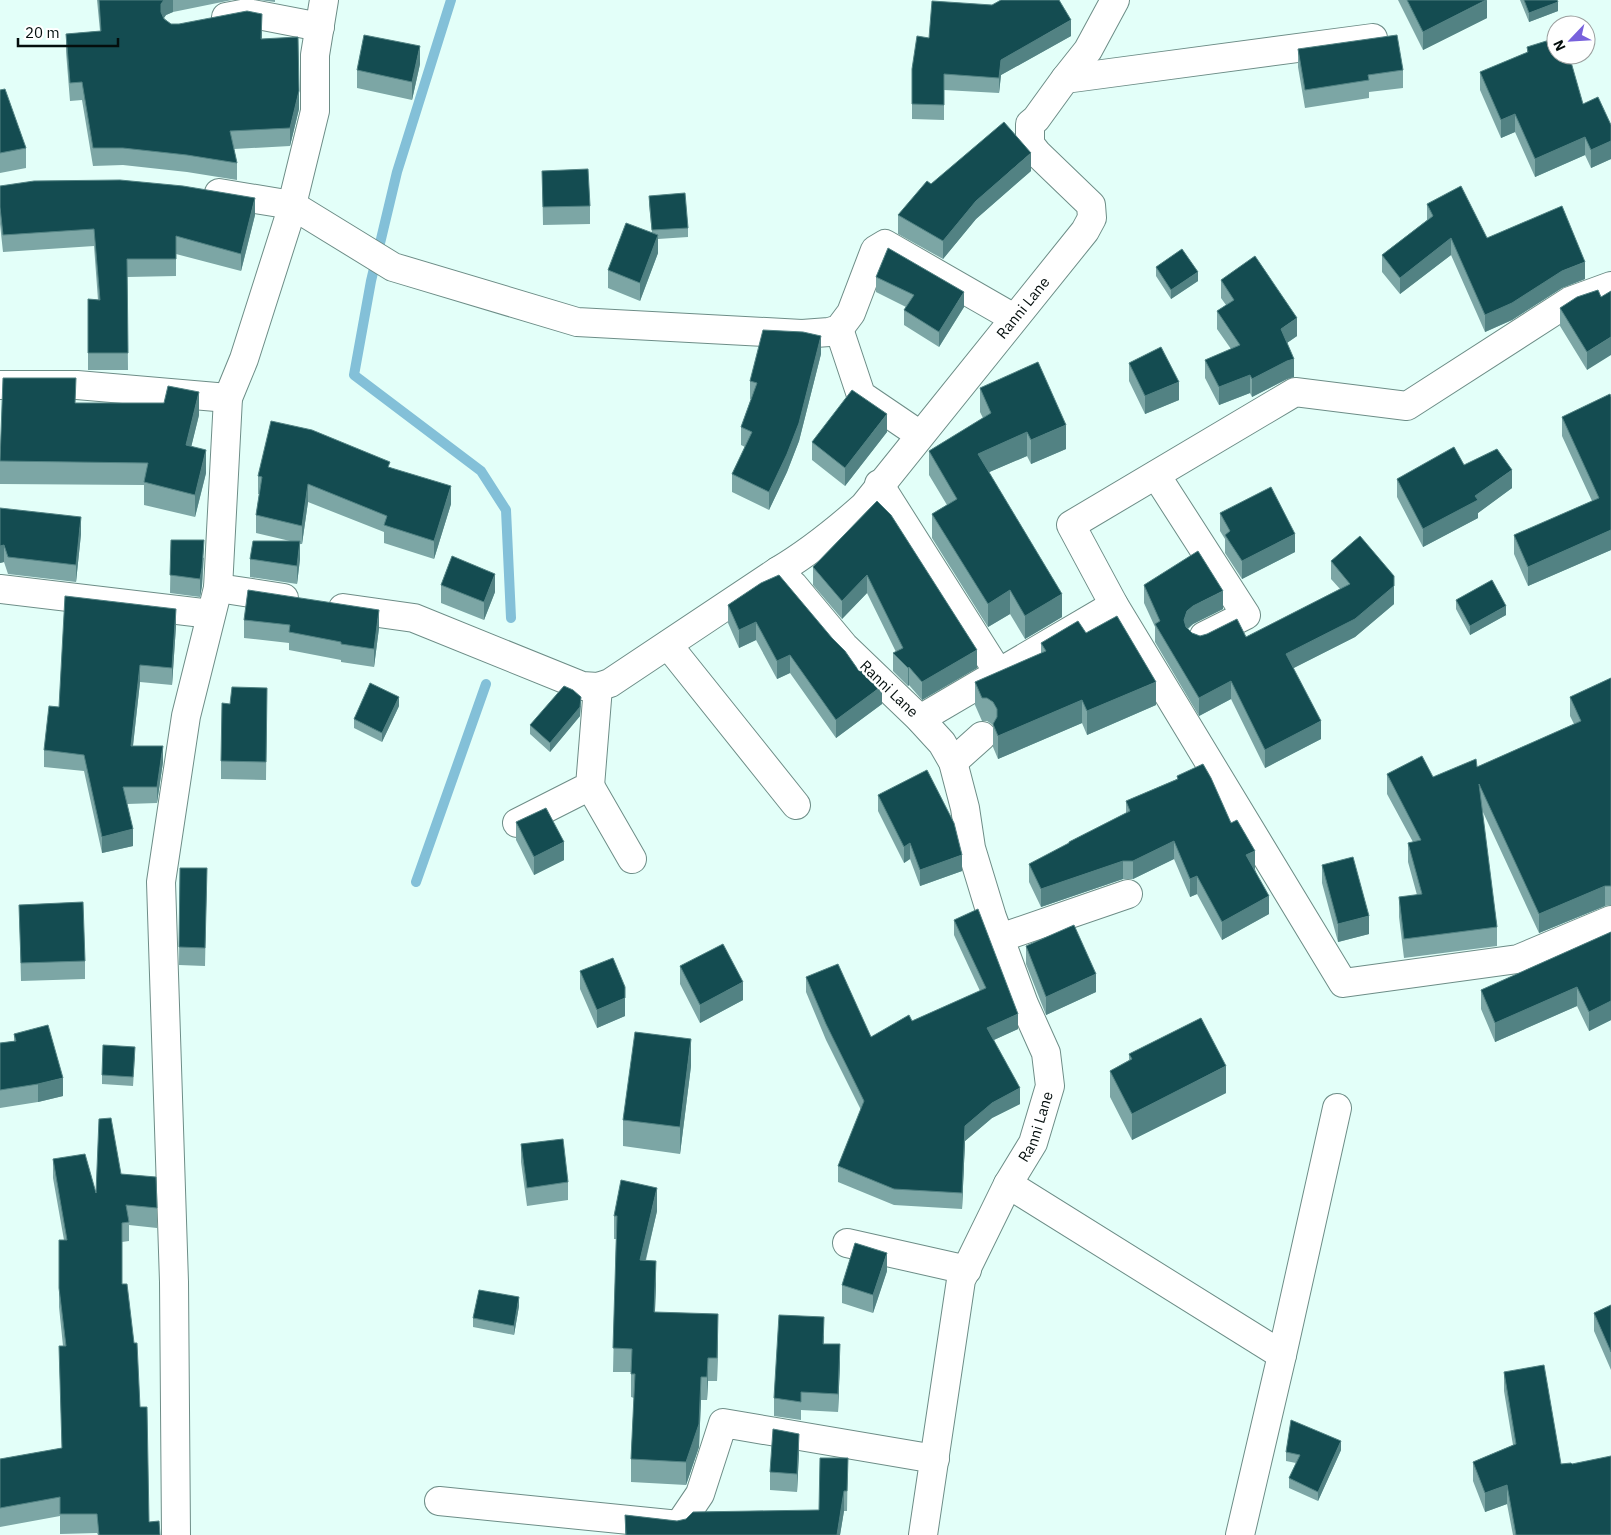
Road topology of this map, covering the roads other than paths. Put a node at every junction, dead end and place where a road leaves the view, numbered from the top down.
1 (324, 0) edge
2 (1115, 0) edge
3 (202, 22) edge
4 (320, 27) junction
5 (1373, 38) edge
6 (1065, 79) junction
7 (194, 190) edge
8 (292, 205) junction
9 (1611, 286) edge
10 (1014, 318) junction
11 (839, 329) junction
12 (0, 385) edge
13 (228, 398) junction
14 (920, 435) junction
15 (1156, 474) junction
16 (880, 484) junction
17 (778, 571) junction
18 (218, 588) junction
19 (0, 589) edge
20 (1114, 605) junction
21 (211, 614) junction
22 (1200, 638) edge
23 (668, 645) junction
24 (998, 672) junction
25 (598, 687) junction
26 (920, 718) junction
27 (982, 736) dead end
28 (953, 762) junction
29 (590, 786) junction
30 (796, 804) dead end
31 (517, 823) edge
32 (632, 859) dead end
33 (1128, 894) dead end
34 (1611, 920) edge
35 (1000, 938) junction
36 (1337, 1108) dead end
37 (1008, 1184) junction
38 (847, 1243) dead end
39 (966, 1270) junction
40 (1282, 1355) junction
41 (935, 1459) junction
42 (439, 1501) dead end
43 (176, 1535) edge
44 (923, 1535) edge
45 (1240, 1535) edge

1 - 4 street
2 - 6 street, Ranni Lane
3 - 4 street
4 - 8 street
5 - 6 street
6 - 10 street, Ranni Lane
7 - 8 street
8 - 11 street
8 - 13 street
9 - 15 street
10 - 11 street
10 - 14 street, Ranni Lane
11 - 14 street
12 - 13 street
13 - 18 street
14 - 16 street, Ranni Lane
15 - 20 street
15 - 22 street
16 - 17 street, Ranni Lane
16 - 24 street
17 - 23 street
17 - 26 street, Ranni Lane
18 - 21 street
18 - 25 street
19 - 21 street
20 - 24 street
20 - 34 street
21 - 43 street
23 - 25 street
23 - 30 street
24 - 26 street
25 - 29 street
26 - 28 street, Ranni Lane
27 - 28 street
28 - 35 street, Ranni Lane
29 - 31 street
29 - 32 street
33 - 35 street
35 - 37 street, Ranni Lane
36 - 40 street
37 - 39 street, Ranni Lane
37 - 40 street
38 - 39 street
39 - 41 street, Ranni Lane
40 - 45 street
41 - 42 street
41 - 44 street, Ranni Lane

